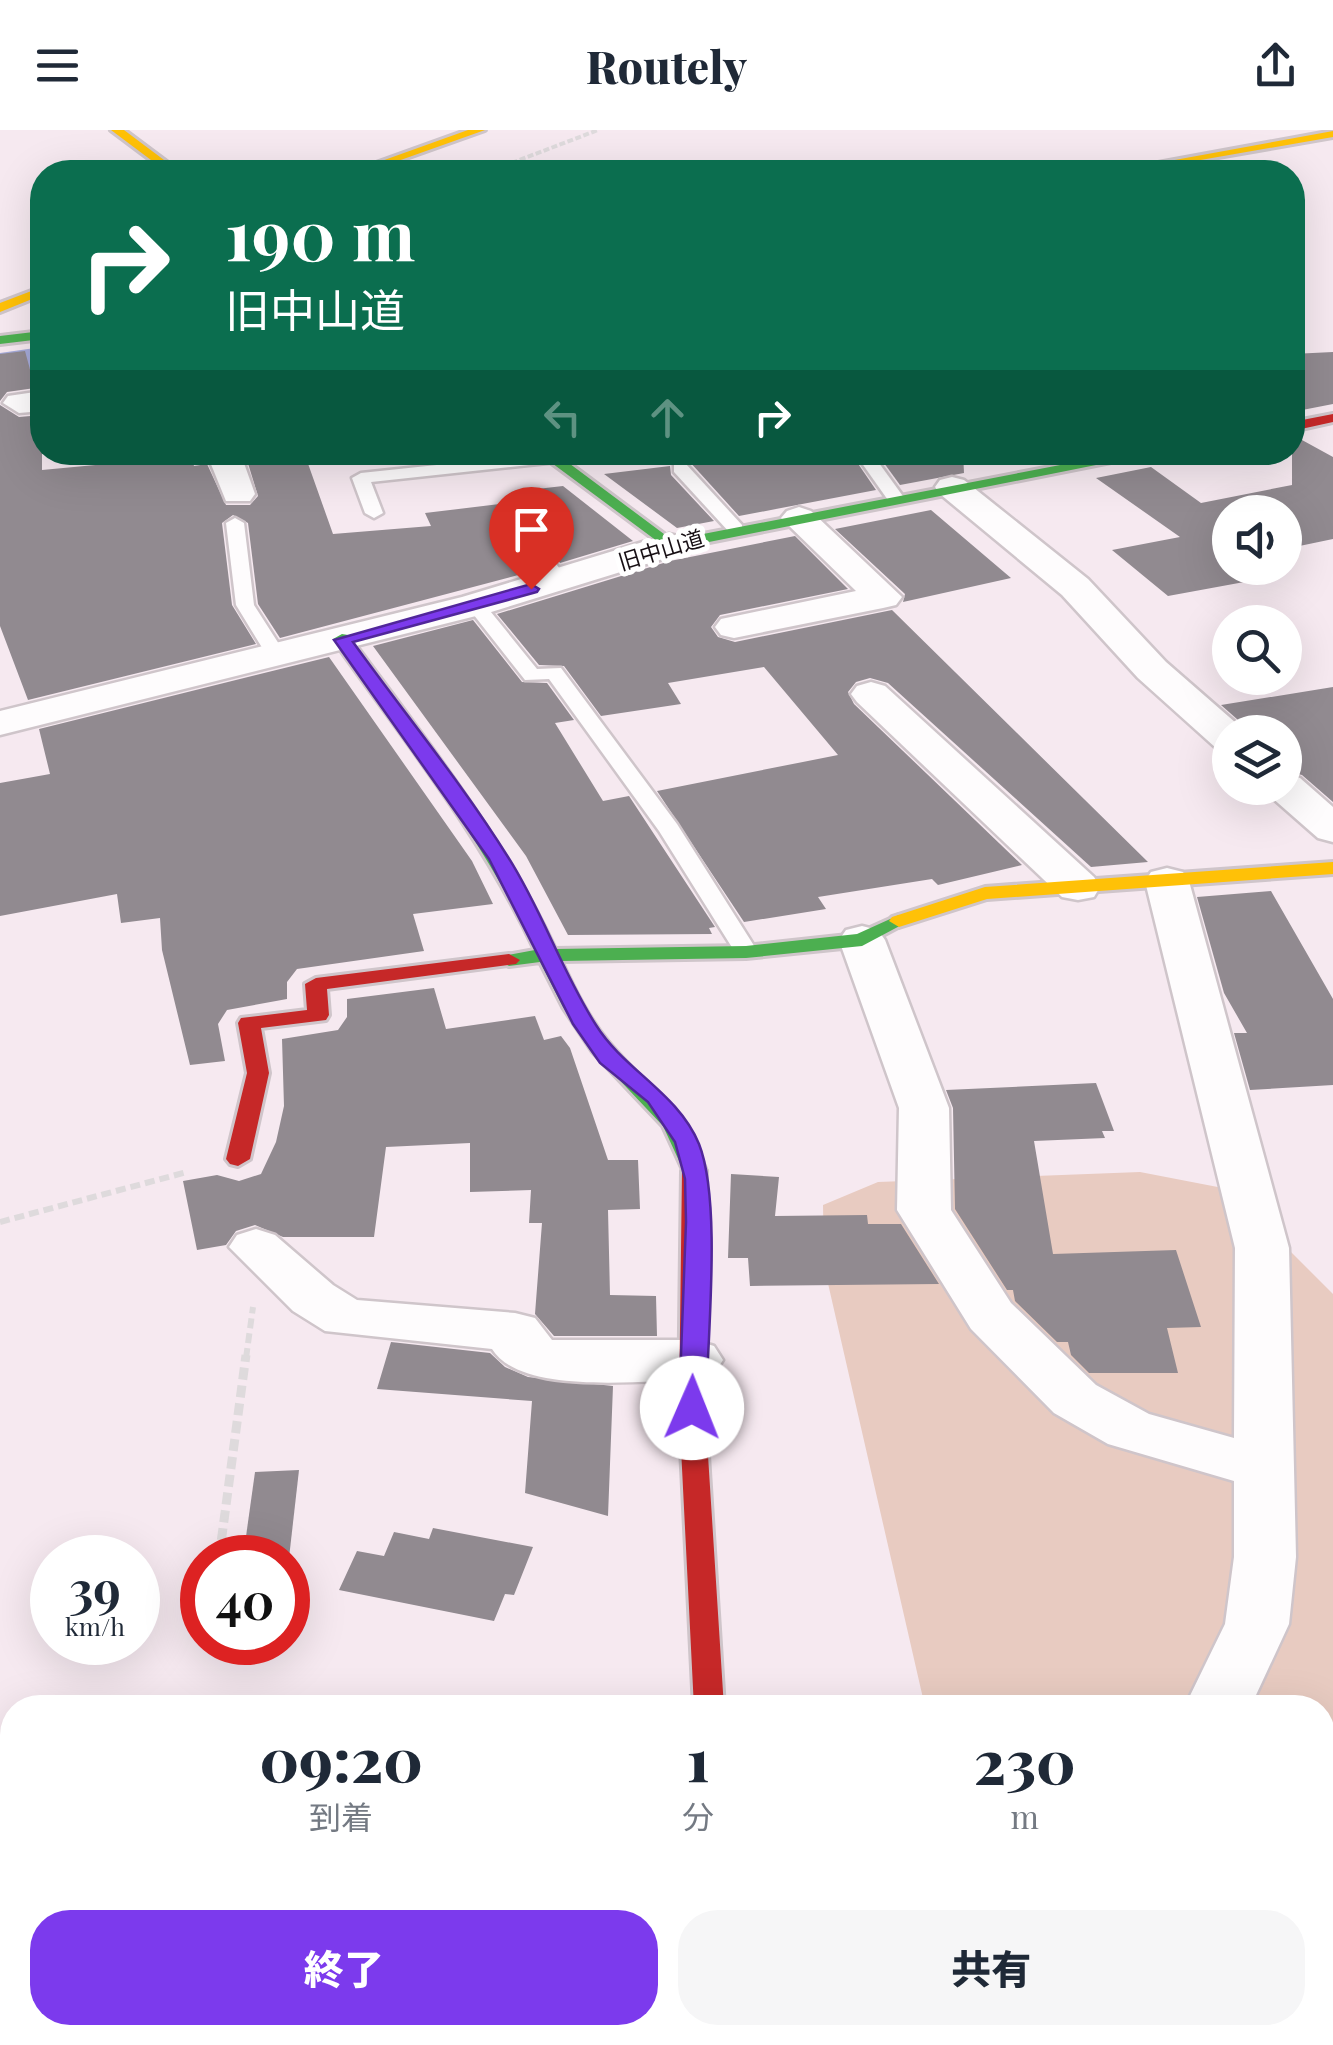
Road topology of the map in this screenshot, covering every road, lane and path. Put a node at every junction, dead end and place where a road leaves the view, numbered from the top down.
1 (117, 130) edge
2 (479, 130) edge
3 (598, 130) edge
4 (1264, 130) edge
5 (1333, 134) edge
6 (1289, 142) junction
7 (1327, 159) dead end
8 (158, 160) edge
9 (392, 160) edge
10 (519, 160) edge
11 (1184, 160) edge
12 (30, 296) edge
13 (0, 308) edge
14 (30, 336) edge
15 (0, 340) edge
16 (1333, 418) edge
17 (1305, 423) edge
18 (225, 465) edge
19 (467, 465) edge
20 (561, 465) edge
21 (871, 465) edge
22 (1081, 465) edge
23 (680, 468) dead end
24 (952, 488) junction
25 (896, 499) junction
26 (236, 508) joint
27 (374, 513) dead end
28 (798, 518) junction
29 (736, 529) junction
30 (524, 535) dead end
31 (669, 545) junction
32 (559, 580) junction
33 (475, 605) junction
34 (734, 627) dead end
35 (342, 640) junction
36 (276, 655) junction
37 (871, 694) dead end
38 (0, 722) edge
39 (1212, 723) edge
40 (1302, 802) edge
41 (1333, 829) edge
42 (1333, 868) edge
43 (1167, 881) junction
44 (1078, 887) junction
45 (862, 940) junction
46 (746, 952) junction
47 (547, 955) junction
48 (238, 1159) joint
49 (0, 1222) edge
50 (256, 1247) joint
51 (694, 1360) junction
52 (1262, 1468) junction
53 (222, 1535) edge
54 (709, 1695) edge
55 (1223, 1695) edge

1 - 8 main road
2 - 9 main road
3 - 10 path
4 - 6 main road
5 - 6 main road
6 - 7 main road
6 - 11 main road
12 - 13 main road
14 - 15 main road
16 - 17 main road
18 - 26 street
19 - 27 lane
20 - 31 main road
21 - 25 lane
22 - 24 main road, 旧中山道
23 - 29 lane
24 - 25 main road, 旧中山道
24 - 39 street
25 - 28 main road, 旧中山道
26 - 36 lane
28 - 29 main road, 旧中山道
28 - 34 street
29 - 31 main road, 旧中山道
30 - 32 lane
31 - 32 street, 旧中山道
32 - 33 street, 旧中山道
33 - 35 street, 旧中山道
33 - 46 lane
35 - 36 street, 旧中山道
35 - 47 main road
36 - 38 street, 旧中山道
37 - 44 street
40 - 41 street
42 - 43 main road
43 - 44 main road
43 - 52 street
44 - 45 main road
45 - 46 main road
45 - 52 street
46 - 47 main road
47 - 48 main road
47 - 51 main road
48 - 49 path
50 - 51 street
50 - 53 path
51 - 54 main road
52 - 55 street

